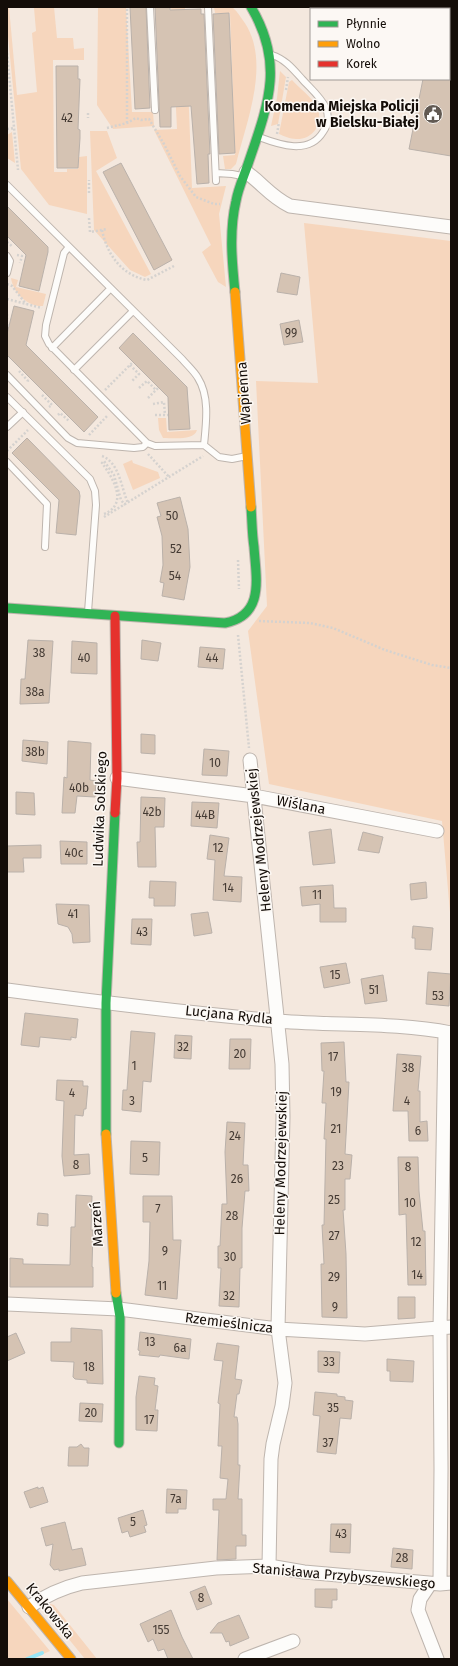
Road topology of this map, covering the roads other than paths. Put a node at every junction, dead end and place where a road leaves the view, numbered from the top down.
1 (150, 7) edge
2 (208, 7) edge
3 (252, 7) edge
4 (270, 55) junction
5 (155, 110) dead end
6 (258, 137) junction
7 (216, 173) junction
8 (245, 174) junction
9 (216, 181) dead end
10 (7, 185) edge
11 (451, 227) edge
12 (68, 248) junction
13 (7, 256) edge
14 (7, 273) edge
15 (110, 289) junction
16 (133, 311) junction
17 (52, 348) junction
18 (74, 370) junction
19 (7, 374) edge
20 (7, 397) edge
21 (24, 412) junction
22 (7, 427) edge
23 (147, 444) junction
24 (204, 445) junction
25 (248, 456) junction
26 (7, 462) edge
27 (45, 547) dead end
28 (7, 608) edge
29 (88, 614) junction
30 (115, 616) junction
31 (250, 760) road end
32 (117, 778) junction
33 (254, 796) junction
34 (437, 831) dead end
35 (7, 990) edge
36 (106, 1003) junction
37 (278, 1021) junction
38 (448, 1032) edge
39 (7, 1304) edge
40 (119, 1309) junction
41 (445, 1328) edge
42 (278, 1329) junction
43 (119, 1443) dead end
44 (269, 1566) junction
45 (7, 1581) edge
46 (440, 1584) edge
47 (29, 1607) junction
48 (293, 1641) dead end
49 (71, 1659) edge
50 (245, 1659) edge
51 (437, 1659) edge

1 - 5 lane
2 - 7 lane
3 - 4 street, Wapienna
4 - 6 street, Wapienna
4 - 6 lane
6 - 8 street, Wapienna
7 - 8 lane
7 - 9 lane
8 - 11 street
8 - 25 street, Wapienna
10 - 12 lane
12 - 15 lane
12 - 17 lane
13 - 14 lane
15 - 16 lane
15 - 17 lane
16 - 18 lane
16 - 24 lane
17 - 18 lane
18 - 23 lane
19 - 23 lane
20 - 21 lane
21 - 22 lane
21 - 29 lane
23 - 24 lane
24 - 25 lane
25 - 30 street, Wapienna
26 - 27 lane
28 - 29 street
29 - 30 street
30 - 32 street, Ludwika Solskiego
31 - 33 street, Heleny Modrzejewskiej
32 - 33 street, Wiślana
32 - 36 street, Ludwika Solskiego
33 - 34 street, Wiślana
33 - 37 street, Heleny Modrzejewskiej
35 - 36 street, Lucjana Rydla
36 - 37 street, Lucjana Rydla
36 - 40 street, Marzeń
37 - 38 street, Lucjana Rydla
37 - 42 street, Heleny Modrzejewskiej
38 - 41 street
39 - 40 street, Rzemieślnicza
40 - 42 street, Rzemieślnicza
40 - 43 street, Marzeń
41 - 42 street, Rzemieślnicza
41 - 46 street
42 - 44 street, Heleny Modrzejewskiej
44 - 46 street, Stanisława Przybyszewskiego
44 - 47 street, Stanisława Przybyszewskiego
45 - 47 street, Krakowska
46 - 51 street
47 - 49 street, Krakowska
48 - 50 street

